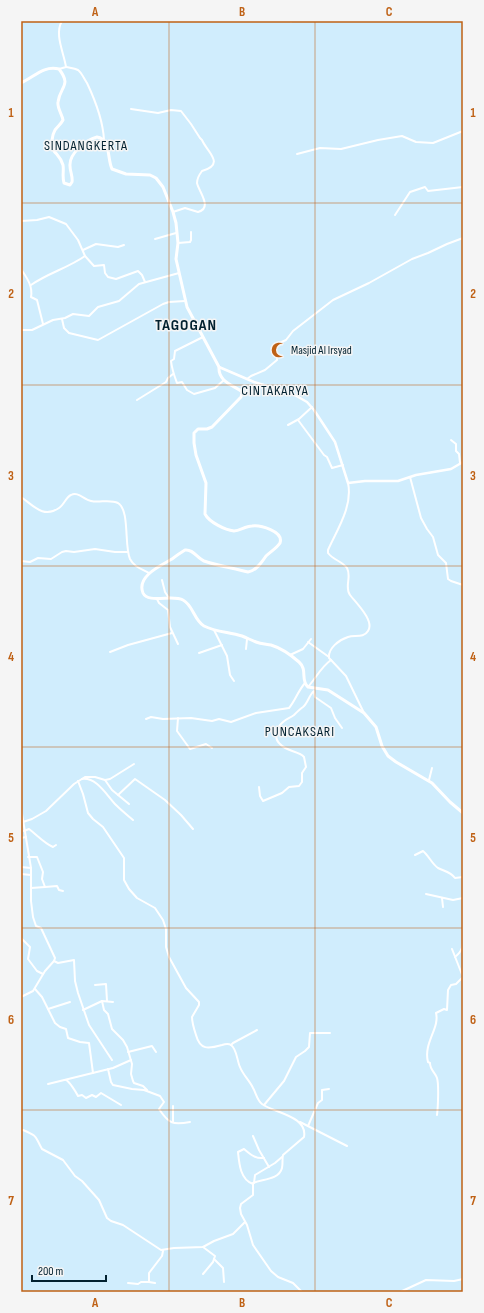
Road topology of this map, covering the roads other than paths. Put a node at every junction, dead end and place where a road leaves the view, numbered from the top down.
1 (62, 21) edge
2 (66, 68) junction
3 (59, 69) junction
4 (21, 83) edge
5 (131, 109) dead end
6 (463, 131) edge
7 (104, 140) junction
8 (297, 154) dead end
9 (463, 187) edge
10 (173, 212) junction
11 (395, 215) dead end
12 (21, 222) edge
13 (191, 232) dead end
14 (177, 233) junction
15 (463, 238) edge
16 (155, 239) dead end
17 (178, 243) junction
18 (124, 245) dead end
19 (83, 250) junction
20 (85, 256) junction
21 (21, 269) edge
22 (179, 273) junction
23 (146, 282) junction
24 (31, 285) junction
25 (185, 301) junction
26 (62, 319) junction
27 (43, 324) junction
28 (21, 330) edge
29 (203, 337) junction
30 (219, 367) junction
31 (173, 374) junction
32 (248, 379) junction
33 (224, 380) junction
34 (137, 400) dead end
35 (312, 407) junction
36 (298, 420) junction
37 (288, 425) dead end
38 (451, 440) dead end
39 (461, 462) edge
40 (343, 465) junction
41 (410, 477) junction
42 (348, 483) junction
43 (21, 497) edge
44 (128, 552) junction
45 (21, 561) edge
46 (149, 573) junction
47 (162, 580) dead end
48 (463, 585) edge
49 (169, 598) junction
50 (157, 599) junction
51 (213, 629) junction
52 (172, 633) junction
53 (247, 639) junction
54 (311, 639) dead end
55 (308, 642) junction
56 (178, 644) dead end
57 (222, 645) junction
58 (246, 649) dead end
59 (110, 652) dead end
60 (200, 652) dead end
61 (289, 655) junction
62 (329, 657) junction
63 (331, 660) junction
64 (234, 681) dead end
65 (305, 684) junction
66 (308, 687) junction
67 (314, 690) junction
68 (364, 713) junction
69 (146, 718) dead end
70 (178, 718) junction
71 (342, 728) dead end
72 (212, 748) dead end
73 (134, 764) dead end
74 (432, 768) dead end
75 (80, 780) junction
76 (105, 780) junction
77 (429, 780) junction
78 (259, 787) dead end
79 (118, 795) junction
80 (129, 804) dead end
81 (21, 808) edge
82 (463, 813) edge
83 (133, 820) dead end
84 (23, 822) junction
85 (193, 829) dead end
86 (24, 831) junction
87 (26, 837) junction
88 (21, 838) edge
89 (56, 845) dead end
90 (415, 855) dead end
91 (28, 857) junction
92 (21, 867) edge
93 (31, 868) junction
94 (21, 874) edge
95 (31, 876) junction
96 (463, 877) edge
97 (31, 888) junction
98 (45, 888) junction
99 (63, 890) dead end
100 (426, 894) dead end
101 (442, 898) junction
102 (463, 898) edge
103 (444, 907) dead end
104 (463, 927) edge
105 (21, 938) edge
106 (452, 949) dead end
107 (454, 957) junction
108 (54, 961) junction
109 (43, 974) junction
110 (95, 985) dead end
111 (35, 988) junction
112 (21, 997) edge
113 (102, 1001) junction
114 (107, 1001) junction
115 (70, 1002) dead end
116 (113, 1002) dead end
117 (48, 1009) junction
118 (83, 1010) junction
119 (257, 1030) dead end
120 (330, 1033) dead end
121 (231, 1045) junction
122 (128, 1052) junction
123 (156, 1052) dead end
124 (112, 1060) dead end
125 (131, 1060) junction
126 (108, 1069) junction
127 (93, 1073) junction
128 (65, 1079) junction
129 (48, 1084) dead end
130 (329, 1089) dead end
131 (149, 1091) junction
132 (121, 1105) dead end
133 (264, 1105) junction
134 (173, 1106) dead end
135 (437, 1114) dead end
136 (298, 1121) junction
137 (190, 1122) dead end
138 (173, 1123) junction
139 (308, 1126) junction
140 (21, 1130) edge
141 (254, 1136) dead end
142 (347, 1146) dead end
143 (282, 1157) junction
144 (264, 1158) junction
145 (269, 1167) junction
146 (254, 1183) junction
147 (245, 1222) junction
148 (203, 1247) junction
149 (163, 1251) junction
150 (214, 1259) junction
151 (203, 1274) dead end
152 (463, 1279) edge
153 (149, 1282) junction
154 (224, 1282) dead end
155 (128, 1283) dead end
156 (155, 1283) dead end
157 (302, 1292) edge
158 (400, 1292) edge

1 - 2 street
2 - 3 street
2 - 7 street
3 - 4 main road
3 - 7 main road
5 - 10 street
6 - 8 street
7 - 10 main road
9 - 11 street
10 - 14 main road
12 - 19 street
13 - 17 street
14 - 16 street
14 - 17 main road
15 - 32 street
17 - 22 main road
18 - 19 street
19 - 20 street
20 - 23 street
20 - 24 street
21 - 24 street
22 - 23 street
22 - 25 main road
23 - 26 street
24 - 27 street
25 - 26 street
25 - 29 main road
26 - 27 street
27 - 28 street
29 - 30 main road
29 - 31 street
30 - 32 street
30 - 33 main road
31 - 33 street
31 - 34 street
32 - 35 street
33 - 46 main road
35 - 36 street
35 - 40 street
36 - 37 street
36 - 40 street
38 - 39 street
39 - 41 street
40 - 42 street
41 - 42 street
41 - 48 street
42 - 62 street
43 - 44 street
44 - 45 street
44 - 46 street
46 - 50 main road
47 - 49 street
49 - 50 main road
49 - 51 main road
50 - 52 street
51 - 53 main road
51 - 57 street
52 - 56 street
52 - 59 street
53 - 58 street
53 - 61 main road
54 - 55 street
55 - 61 street
55 - 62 street
57 - 60 street
57 - 64 street
61 - 65 main road
62 - 63 street
63 - 66 street
63 - 68 street
65 - 66 main road
65 - 70 street
66 - 67 main road
67 - 68 main road
67 - 71 street
67 - 78 street
68 - 77 main road
69 - 70 street
70 - 72 street
73 - 76 street
74 - 77 street
75 - 76 street
75 - 83 street
75 - 84 street
75 - 121 street
76 - 79 street
77 - 82 main road
79 - 80 street
79 - 85 street
81 - 84 street
84 - 86 street
86 - 87 street
86 - 89 street
87 - 88 street
87 - 91 street
90 - 96 street
91 - 93 street
91 - 98 street
92 - 93 street
93 - 95 street
94 - 95 street
95 - 97 street
97 - 98 street
97 - 108 street
98 - 99 street
100 - 101 street
101 - 102 street
101 - 103 street
104 - 107 street
105 - 109 street
106 - 107 street
107 - 135 street
108 - 109 street
108 - 118 street
109 - 111 street
110 - 114 street
111 - 112 street
111 - 117 street
113 - 114 street
113 - 118 street
113 - 122 street
114 - 116 street
115 - 117 street
117 - 127 street
118 - 124 street
119 - 121 street
120 - 133 street
121 - 133 street
122 - 123 street
122 - 125 street
125 - 126 street
125 - 131 street
126 - 127 street
126 - 131 street
127 - 128 street
128 - 129 street
128 - 132 street
130 - 139 street
131 - 138 street
133 - 136 street
134 - 138 street
136 - 139 street
136 - 143 street
137 - 138 street
139 - 142 street
140 - 149 street
141 - 144 street
143 - 145 street
143 - 146 street
144 - 145 street
144 - 146 street
145 - 146 street
146 - 147 street
147 - 148 street
147 - 157 street
148 - 149 street
148 - 150 street
149 - 153 street
150 - 151 street
150 - 154 street
152 - 158 street
153 - 155 street
153 - 156 street

